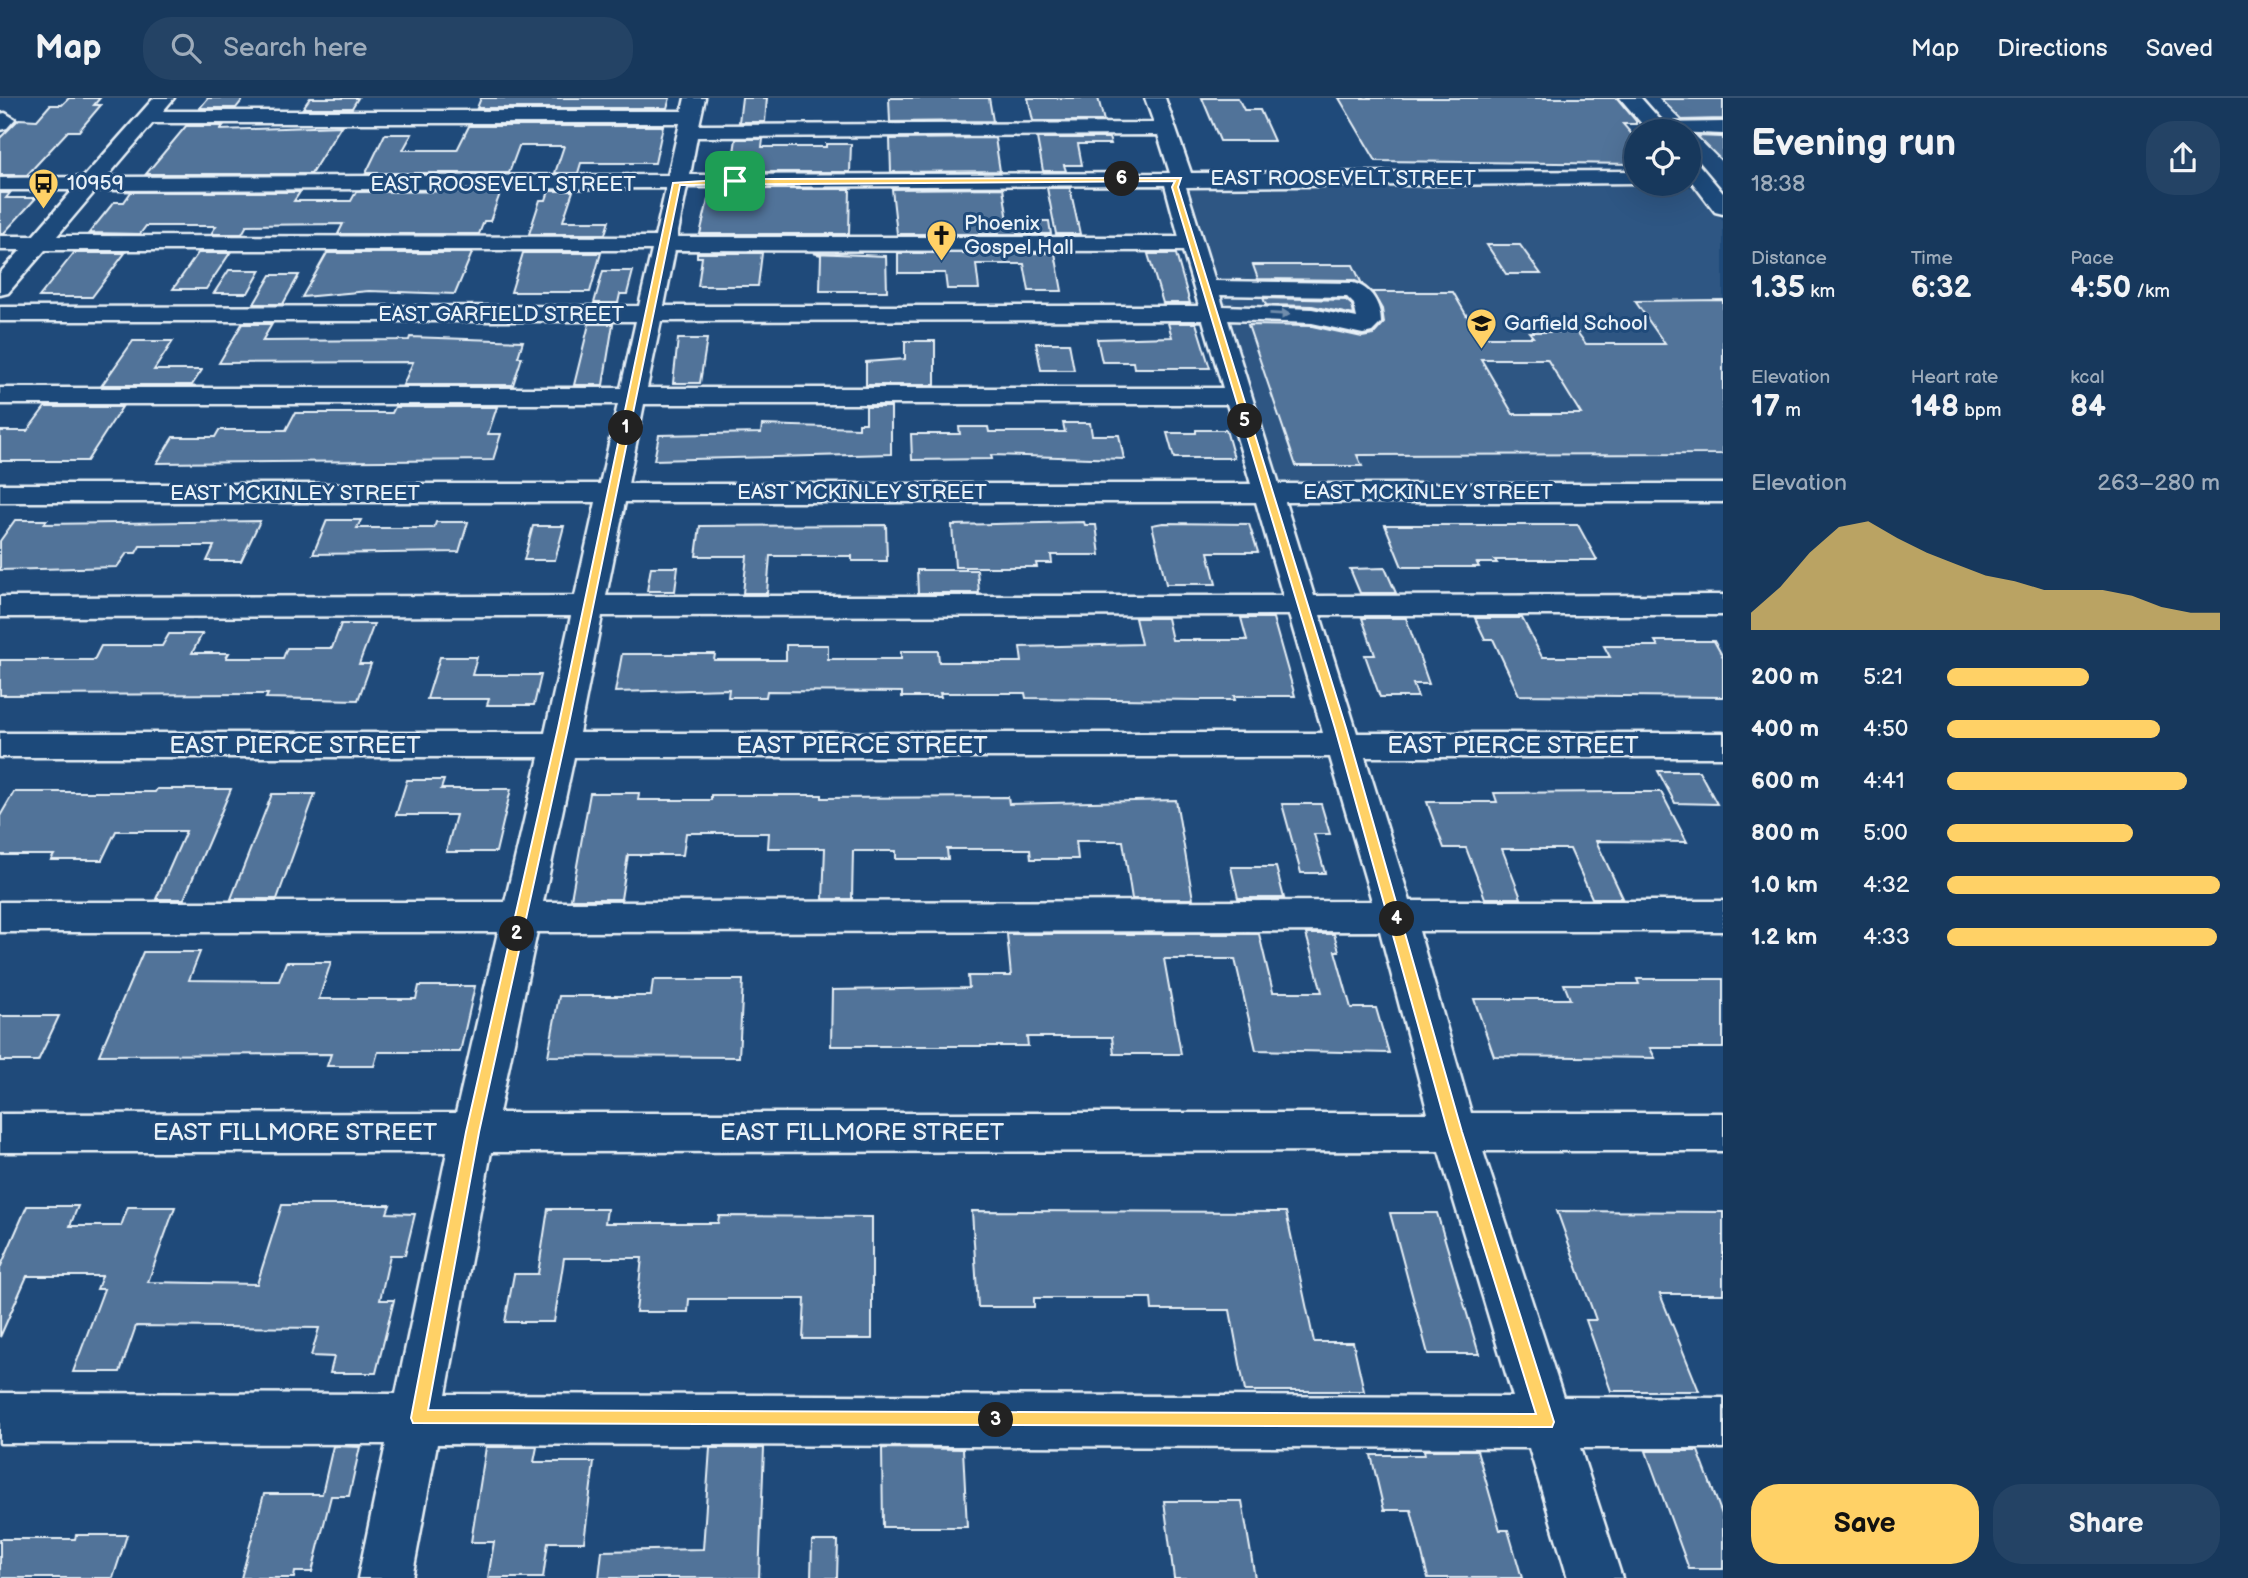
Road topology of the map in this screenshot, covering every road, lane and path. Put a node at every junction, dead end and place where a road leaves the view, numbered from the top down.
1 (164, 98) edge
2 (288, 98) edge
3 (1630, 98) edge
4 (1161, 113) edge
5 (691, 115) edge
6 (148, 117) junction
7 (275, 117) junction
8 (1648, 119) edge
9 (1723, 128) edge
10 (1701, 129) edge
11 (1701, 176) edge
12 (1624, 177) edge
13 (1179, 179) junction
14 (1723, 180) edge
15 (677, 183) junction
16 (1701, 183) edge
17 (0, 184) edge
18 (90, 185) junction
19 (1723, 207) edge
20 (0, 243) edge
21 (39, 243) junction
22 (664, 243) junction
23 (1192, 244) junction
24 (0, 288) edge
25 (1208, 301) junction
26 (0, 314) edge
27 (649, 314) junction
28 (0, 396) edge
29 (632, 396) junction
30 (1238, 396) junction
31 (1267, 491) junction
32 (0, 493) edge
33 (612, 493) junction
34 (1723, 493) edge
35 (1303, 604) junction
36 (1723, 605) edge
37 (589, 606) junction
38 (0, 607) edge
39 (0, 745) edge
40 (559, 745) junction
41 (1345, 745) junction
42 (1723, 745) edge
43 (1723, 916) edge
44 (0, 917) edge
45 (521, 918) junction
46 (1396, 918) junction
47 (473, 1132) junction
48 (1455, 1132) junction
49 (1723, 1132) edge
50 (0, 1133) edge
51 (0, 1418) edge
52 (419, 1418) junction
53 (1546, 1422) junction
54 (1723, 1423) edge
55 (385, 1578) edge
56 (1595, 1578) edge

1 - 6 street
2 - 7 street
3 - 8 street
4 - 5 street
4 - 13 street
5 - 7 street
5 - 15 street
6 - 7 street
6 - 18 street
9 - 10 street
11 - 14 street
12 - 13 street, EAST ROOSEVELT STREET
13 - 15 street, EAST ROOSEVELT STREET
13 - 23 street
15 - 18 street, EAST ROOSEVELT STREET
15 - 22 street
16 - 19 street
17 - 18 street, EAST ROOSEVELT STREET
18 - 21 street
20 - 21 street
21 - 22 street
21 - 24 street
22 - 23 street
22 - 27 street
23 - 25 street
25 -> 25 street
25 - 27 street, EAST GARFIELD STREET
25 - 30 street
26 - 27 street, EAST GARFIELD STREET
27 - 29 street
28 - 29 street
29 - 30 street
29 - 33 street
30 - 31 street
31 - 33 street, EAST MCKINLEY STREET
31 - 34 street, EAST MCKINLEY STREET
31 - 35 street
32 - 33 street, EAST MCKINLEY STREET
33 - 37 street
35 - 36 street
35 - 37 street
35 - 41 street
37 - 38 street
37 - 40 street
39 - 40 street, EAST PIERCE STREET
40 - 41 street, EAST PIERCE STREET
40 - 45 street
41 - 42 street, EAST PIERCE STREET
41 - 46 street
43 - 46 street
44 - 45 street
45 - 46 street
45 - 47 street
46 - 48 street
47 - 48 street, EAST FILLMORE STREET
47 - 50 street, EAST FILLMORE STREET
47 - 52 street
48 - 49 street, EAST FILLMORE STREET
48 - 53 street
51 - 52 street
52 - 53 street
52 - 55 street
53 - 54 street
53 - 56 street

